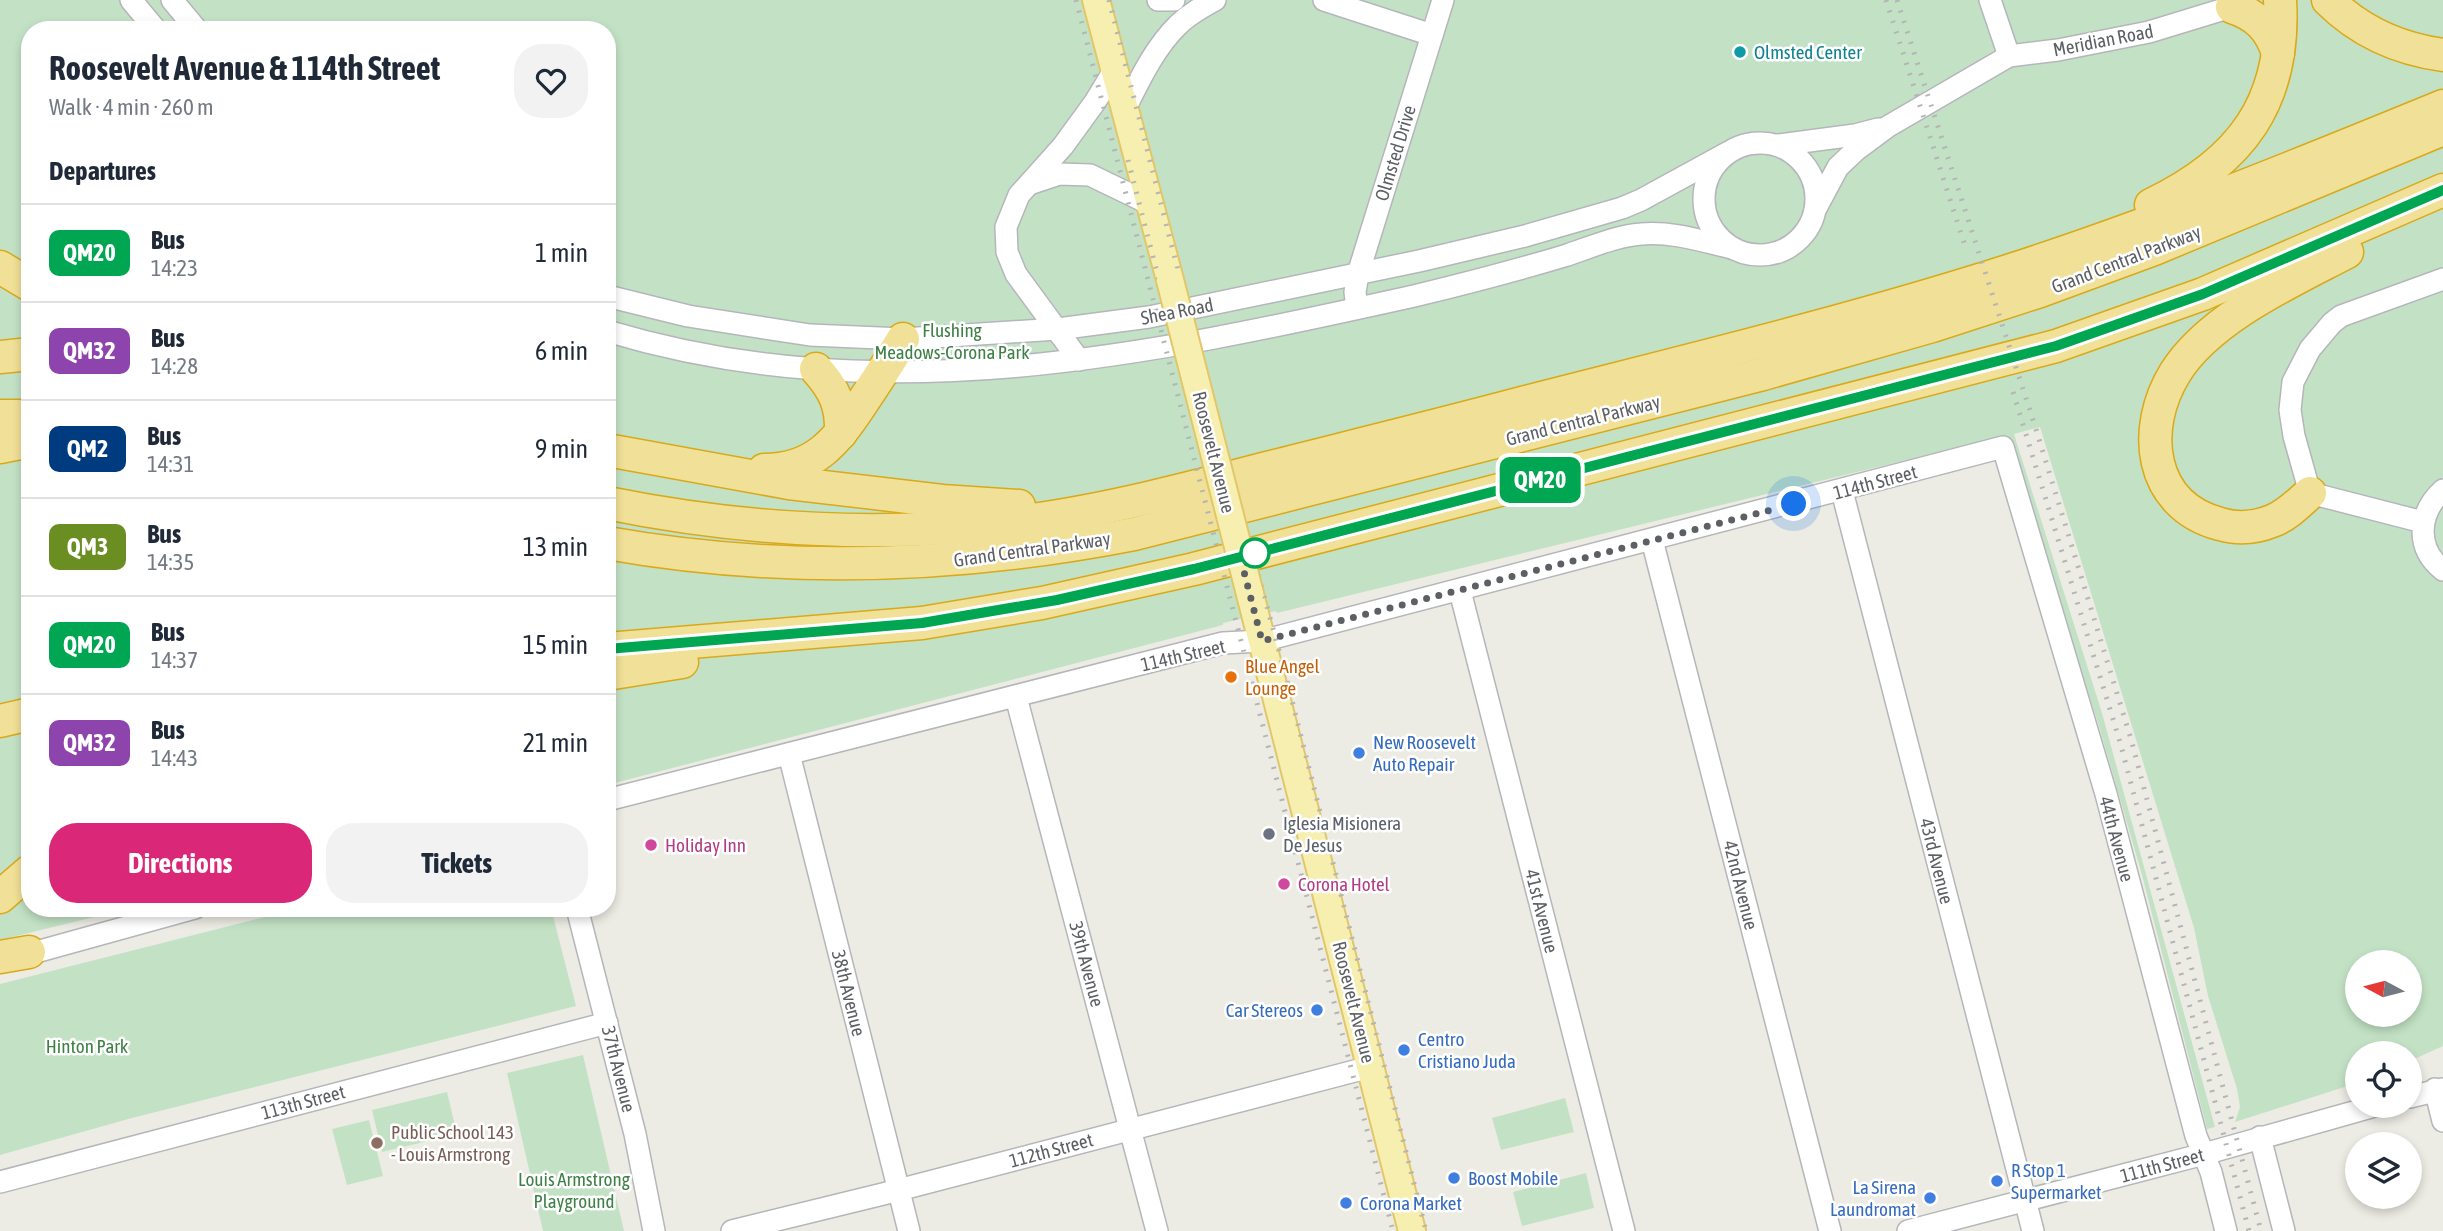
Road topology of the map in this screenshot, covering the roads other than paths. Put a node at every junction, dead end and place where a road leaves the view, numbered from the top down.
1 (131, 0) edge
2 (172, 0) edge
3 (1096, 0) edge
4 (1158, 0) edge
5 (1174, 0) edge
6 (1215, 0) edge
7 (1324, 0) edge
8 (1443, 0) edge
9 (1990, 0) edge
10 (2280, 0) edge
11 (2328, 0) edge
12 (2354, 0) edge
13 (2242, 3) edge
14 (148, 21) edge
15 (190, 21) edge
16 (2368, 31) junction
17 (1432, 35) junction
18 (2278, 53) junction
19 (2443, 55) edge
20 (2009, 56) junction
21 (1115, 69) junction
22 (2443, 106) edge
23 (1125, 109) junction
24 (1887, 127) junction
25 (2443, 129) edge
26 (1778, 145) junction
27 (1727, 153) junction
28 (1027, 185) junction
29 (2443, 190) edge
30 (2443, 203) edge
31 (1150, 204) junction
32 (1815, 211) junction
33 (1732, 248) junction
34 (0, 267) edge
35 (1358, 274) junction
36 (2443, 279) edge
37 (21, 280) edge
38 (1959, 286) junction
39 (616, 298) edge
40 (1357, 308) junction
41 (1058, 329) junction
42 (616, 333) edge
43 (904, 339) junction
44 (21, 355) edge
45 (0, 357) edge
46 (1079, 360) junction
47 (816, 369) junction
48 (883, 372) junction
49 (0, 373) edge
50 (21, 373) edge
51 (0, 416) edge
52 (21, 416) edge
53 (841, 433) junction
54 (21, 443) edge
55 (0, 447) edge
56 (2003, 447) joint
57 (616, 452) edge
58 (658, 460) junction
59 (2443, 490) edge
60 (1842, 491) junction
61 (2310, 493) junction
62 (1149, 498) junction
63 (616, 505) edge
64 (2423, 522) junction
65 (1652, 540) junction
66 (616, 543) edge
67 (2443, 570) edge
68 (1460, 591) junction
69 (922, 623) junction
70 (1262, 641) junction
71 (616, 648) edge
72 (616, 673) edge
73 (1016, 697) junction
74 (21, 716) edge
75 (0, 721) edge
76 (789, 754) junction
77 (616, 798) edge
78 (21, 864) edge
79 (0, 877) edge
80 (21, 879) edge
81 (0, 897) edge
82 (160, 917) edge
83 (579, 917) edge
84 (15, 954) edge
85 (0, 964) edge
86 (607, 1023) junction
87 (1370, 1067) junction
88 (2440, 1088) edge
89 (2422, 1093) edge
90 (2345, 1114) edge
91 (2443, 1121) edge
92 (1131, 1129) junction
93 (2260, 1137) junction
94 (2204, 1154) junction
95 (0, 1182) edge
96 (899, 1190) junction
97 (2025, 1201) junction
98 (654, 1231) edge
99 (732, 1231) edge
100 (909, 1231) edge
101 (1157, 1231) edge
102 (1412, 1231) edge
103 (1624, 1231) edge
104 (1830, 1231) edge
105 (1908, 1231) edge
106 (2033, 1231) edge
107 (2226, 1231) edge
108 (2284, 1231) edge

1 - 14 street
2 - 15 street
3 - 21 main road, Roosevelt Avenue
4 - 5 street
6 - 23 street
7 - 17 street
8 - 17 street, Olmsted Drive
9 - 20 street
10 - 18 highway
11 - 16 highway
12 - 16 highway
13 - 18 highway
13 - 20 street, Meridian Road
16 - 19 highway
17 - 35 street, Olmsted Drive
18 - 38 highway
20 - 24 street
21 - 23 main road, Roosevelt Avenue
21 - 28 street
22 - 38 highway, Grand Central Parkway
23 - 31 main road, Roosevelt Avenue
24 - 26 street
24 - 32 street
25 - 66 highway, Grand Central Parkway
26 - 27 street
26 - 32 street
27 - 33 street
27 - 35 street, Shea Road
28 - 31 street
28 - 41 street
29 - 69 highway
30 - 61 highway
31 - 70 main road, Roosevelt Avenue, bridge
32 - 33 street
33 - 40 street, Shea Road
34 - 37 highway
35 - 40 street, Olmsted Drive
35 - 41 street, Shea Road
36 - 61 street
38 - 62 highway, Grand Central Parkway
39 - 43 street, Shea Road
40 - 46 street, Shea Road
41 - 43 street, Shea Road
41 - 46 street
42 - 47 street, Shea Road
43 - 48 highway
44 - 45 highway
46 - 48 street, Shea Road
47 - 48 street, Shea Road
47 - 53 highway
48 - 53 highway
49 - 50 highway
51 - 52 highway
53 - 58 highway
54 - 55 highway
56 - 60 street, 114th Street
56 - 94 street, 44th Avenue
57 - 58 highway
58 - 62 highway
59 - 64 street
60 - 65 street, 114th Street
60 - 97 street, 43rd Avenue
61 - 64 street
62 - 63 highway, Grand Central Parkway
64 - 67 street
65 - 68 street, 114th Street
65 - 104 street, 42nd Avenue
68 - 70 street, 114th Street
68 - 103 street, 41st Avenue
69 - 71 highway
69 - 72 highway
70 - 73 street, 114th Street
70 - 87 main road, Roosevelt Avenue
73 - 76 street, 114th Street
73 - 92 street, 39th Avenue
74 - 75 highway
76 - 77 street, 114th Street
76 - 96 street, 38th Avenue
78 - 79 highway
80 - 81 highway
82 - 84 street
83 - 86 street, 37th Avenue
84 - 85 street
86 - 95 street, 113th Street
86 - 98 street, 37th Avenue
87 - 92 street, 112th Street
87 - 102 main road, Roosevelt Avenue
88 - 89 street
88 - 91 street
90 - 93 street, 111th Street
92 - 96 street, 112th Street
92 - 101 street, 39th Avenue
93 - 94 street, 111th Street
93 - 108 street
94 - 97 street, 111th Street
94 - 107 street, 44th Avenue
96 - 99 street, 112th Street
96 - 100 street, 38th Avenue
97 - 105 street, 111th Street
97 - 106 street, 43rd Avenue

